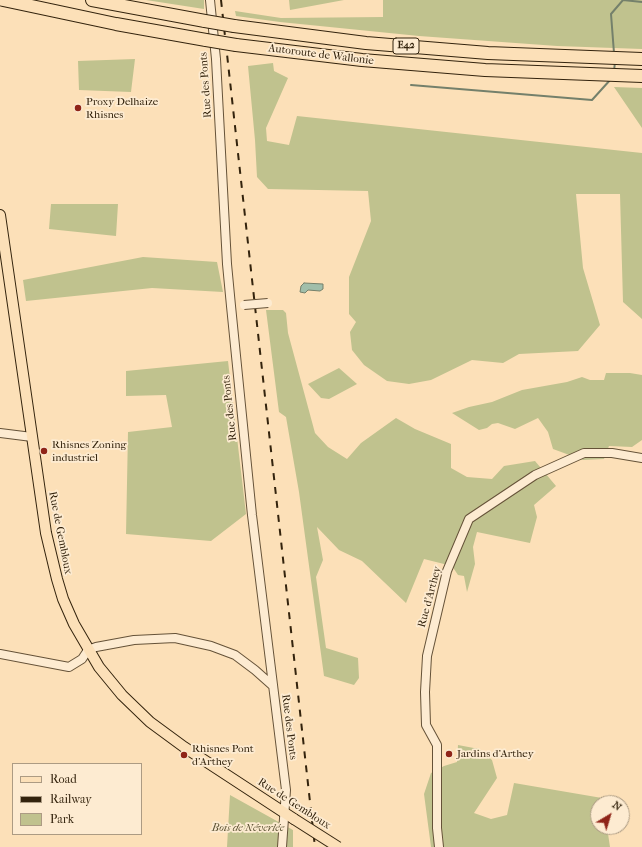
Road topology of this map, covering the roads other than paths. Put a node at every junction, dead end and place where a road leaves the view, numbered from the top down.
1 (3, 0) edge
2 (92, 0) edge
3 (210, 0) edge
4 (642, 58) edge
5 (642, 76) edge
6 (0, 215) edge
7 (268, 303) dead end
8 (231, 306) junction
9 (0, 433) edge
10 (32, 437) junction
11 (642, 458) edge
12 (88, 650) junction
13 (0, 654) edge
14 (273, 686) junction
15 (285, 813) junction
16 (282, 847) edge
17 (338, 847) edge
18 (439, 847) edge

1 - 5 highway, Autoroute de Wallonie / E42, bridge
2 - 4 highway, Autoroute de Wallonie / E42, bridge
3 - 8 street, Rue des Ponts
6 - 10 main road, Rue de Gembloux
7 - 8 street, bridge
8 - 14 street, Rue des Ponts
9 - 10 street
10 - 12 main road, Rue de Gembloux
11 - 18 street, Rue d'Arthey
12 - 13 street
12 - 14 street
12 - 15 main road, Rue de Gembloux
14 - 15 street, Rue des Ponts
15 - 16 street, Rue des Ponts
15 - 17 main road, Rue de Gembloux, bridge

